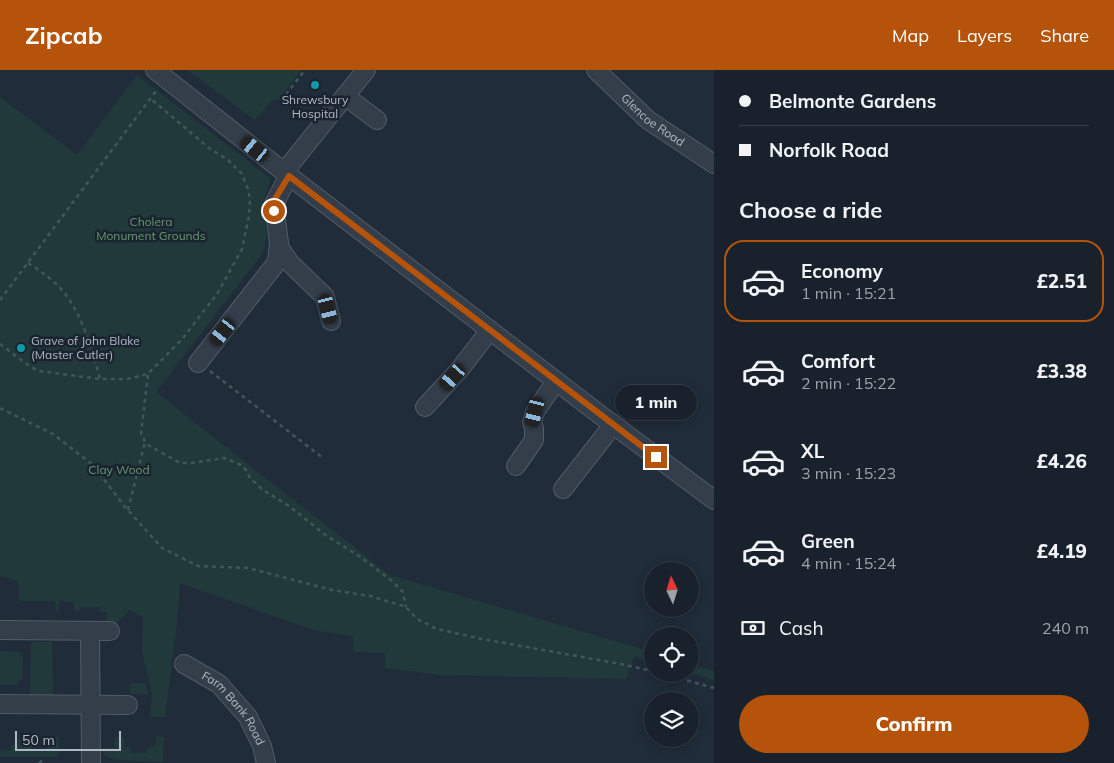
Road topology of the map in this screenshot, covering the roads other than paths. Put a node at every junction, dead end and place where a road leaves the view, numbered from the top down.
1 (366, 70) edge
2 (596, 70) edge
3 (165, 73) edge
4 (345, 96) junction
5 (377, 120) dead end
6 (714, 164) edge
7 (287, 174) junction
8 (279, 247) junction
9 (331, 321) dead end
10 (490, 330) junction
11 (198, 362) road end
12 (556, 381) junction
13 (425, 407) dead end
14 (613, 425) junction
15 (516, 466) dead end
16 (563, 489) dead end
17 (714, 500) edge
18 (0, 630) edge
19 (90, 631) junction
20 (110, 631) dead end
21 (184, 664) dead end
22 (0, 704) edge
23 (90, 704) junction
24 (128, 705) dead end
25 (91, 763) edge
26 (266, 763) edge

1 - 4 street
2 - 6 street, Glencoe Road
3 - 7 street
4 - 5 street
4 - 7 street
7 - 8 street
7 - 10 street
8 - 9 street
8 - 11 street
10 - 12 street
10 - 13 street
12 - 14 street
12 - 15 street
14 - 16 street
14 - 17 street
18 - 19 street
19 - 20 street
19 - 23 street
21 - 26 street, Farm Bank Road
22 - 23 street
23 - 24 street
23 - 25 street

